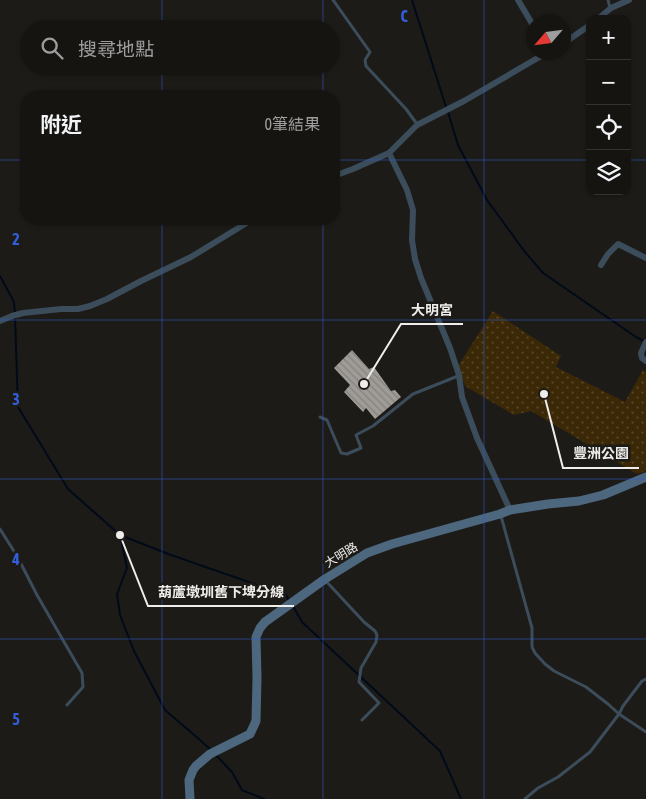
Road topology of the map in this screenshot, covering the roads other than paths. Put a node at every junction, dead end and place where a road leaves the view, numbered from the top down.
1 (333, 0) edge
2 (518, 0) edge
3 (608, 0) edge
4 (629, 0) edge
5 (611, 8) junction
6 (527, 15) edge
7 (603, 15) edge
8 (586, 28) edge
9 (571, 38) edge
10 (535, 60) edge
11 (417, 125) junction
12 (389, 153) junction
13 (340, 174) edge
14 (243, 225) edge
15 (646, 258) edge
16 (601, 265) dead end
17 (0, 321) edge
18 (645, 343) edge
19 (646, 361) edge
20 (459, 375) junction
21 (320, 417) dead end
22 (646, 477) edge
23 (510, 510) junction
24 (500, 514) junction
25 (0, 529) edge
26 (325, 579) junction
27 (646, 680) edge
28 (67, 705) dead end
29 (619, 714) junction
30 (362, 720) dead end
31 (646, 732) edge
32 (190, 799) edge
33 (525, 799) edge

1 - 11 lane
2 - 6 street
3 - 5 lane
4 - 5 street
5 - 7 street
8 - 9 street
10 - 11 street
11 - 12 street
12 - 13 street
12 - 20 street
14 - 17 street
15 - 16 street
18 - 19 street
20 - 21 lane
20 - 23 street
22 - 23 street, 大明路
23 - 24 street, 大明路
24 - 26 street, 大明路
24 - 29 lane
25 - 28 lane
26 - 30 lane
26 - 32 street, 大明路
27 - 29 lane
29 - 31 lane
29 - 33 lane

